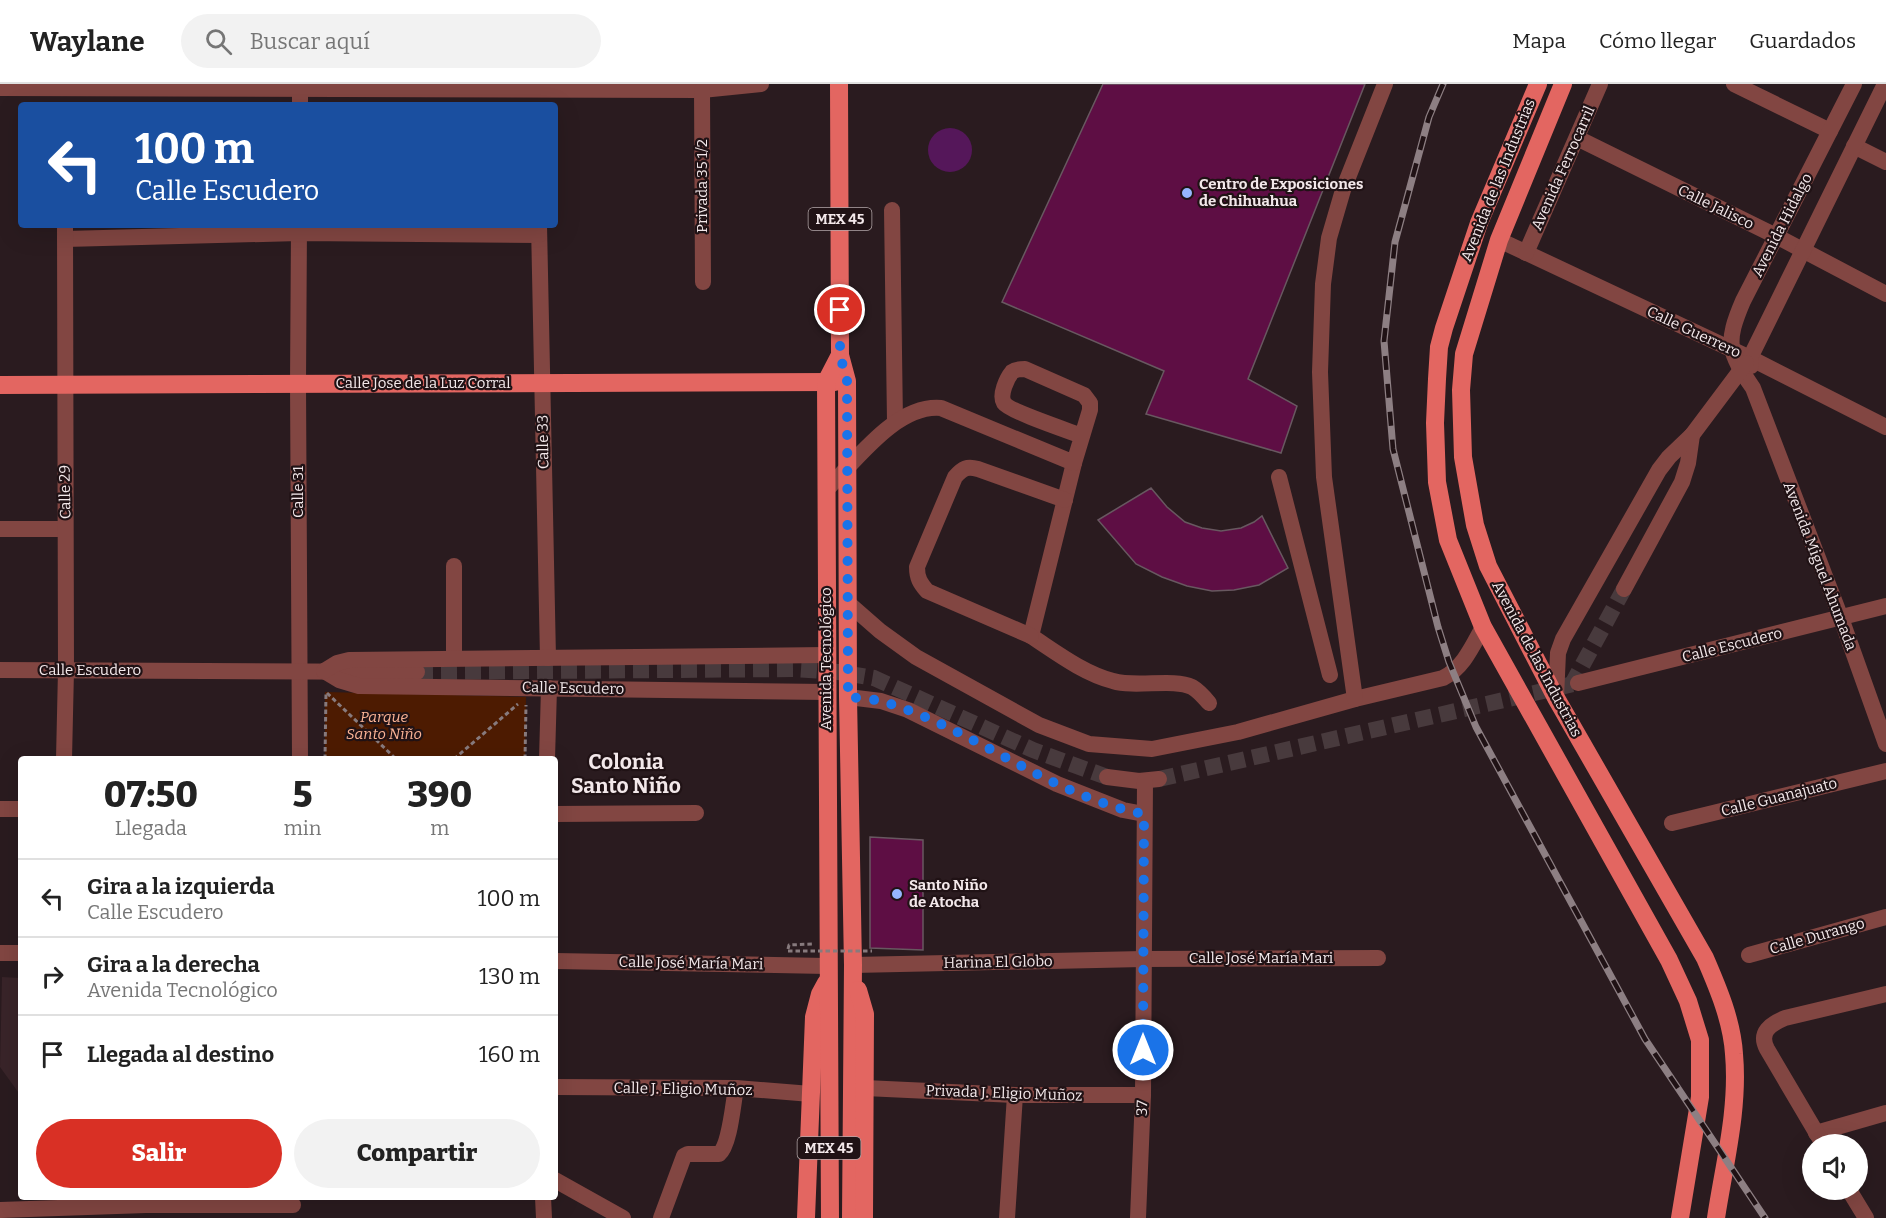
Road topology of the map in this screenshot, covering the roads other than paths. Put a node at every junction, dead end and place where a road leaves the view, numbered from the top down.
1 (761, 84) edge
2 (839, 84) edge
3 (1385, 84) edge
4 (1538, 84) edge
5 (1563, 84) edge
6 (1600, 84) edge
7 (1734, 84) edge
8 (1854, 84) edge
9 (1885, 84) edge
10 (59, 86) edge
11 (0, 88) edge
12 (702, 90) junction
13 (300, 93) edge
14 (537, 93) edge
15 (60, 102) edge
16 (1830, 131) junction
17 (1577, 138) junction
18 (1854, 146) junction
19 (1886, 162) edge
20 (892, 210) dead end
21 (299, 229) edge
22 (539, 230) edge
23 (65, 232) edge
24 (1776, 237) junction
25 (1499, 240) junction
26 (1803, 250) junction
27 (1526, 253) junction
28 (702, 282) dead end
29 (1886, 294) edge
30 (1730, 349) junction
31 (840, 355) junction
32 (1745, 364) junction
33 (847, 381) junction
34 (541, 382) junction
35 (826, 382) junction
36 (298, 383) junction
37 (0, 385) edge
38 (64, 386) junction
39 (896, 422) junction
40 (1886, 427) edge
41 (1692, 435) junction
42 (1082, 436) junction
43 (1074, 463) junction
44 (847, 470) junction
45 (1279, 477) dead end
46 (826, 490) junction
47 (1065, 500) junction
48 (0, 529) edge
49 (65, 529) junction
50 (454, 566) dead end
51 (1624, 589) tunnel mouth
52 (848, 603) junction
53 (1886, 606) edge
54 (1841, 618) junction
55 (1483, 627) junction
56 (1031, 636) junction
57 (826, 655) junction
58 (454, 657) junction
59 (548, 658) junction
60 (0, 670) edge
61 (66, 670) junction
62 (299, 670) junction
63 (324, 670) junction
64 (417, 672) tunnel mouth
65 (1330, 675) dead end
66 (1578, 684) tunnel mouth
67 (549, 688) junction
68 (826, 692) junction
69 (848, 697) junction
70 (1557, 698) junction
71 (1355, 699) junction
72 (1209, 703) dead end
73 (1886, 744) edge
74 (64, 756) edge
75 (300, 756) edge
76 (547, 756) edge
77 (1886, 771) edge
78 (1107, 777) tunnel mouth
79 (0, 809) edge
80 (18, 809) edge
81 (696, 813) dead end
82 (558, 814) edge
83 (1144, 814) junction
84 (1672, 824) dead end
85 (1886, 916) edge
86 (18, 952) edge
87 (0, 953) edge
88 (1749, 955) dead end
89 (1378, 958) dead end
90 (1143, 959) junction
91 (558, 961) edge
92 (828, 972) junction
93 (853, 973) junction
94 (1886, 994) edge
95 (858, 1084) junction
96 (558, 1087) edge
97 (735, 1088) junction
98 (811, 1094) junction
99 (1015, 1095) junction
100 (1143, 1095) junction
101 (1886, 1113) edge
102 (1817, 1134) edge
103 (1833, 1134) edge
104 (558, 1182) edge
105 (543, 1200) edge
106 (1855, 1200) edge
107 (293, 1207) edge
108 (0, 1210) edge
109 (146, 1212) edge
110 (49, 1213) edge
111 (544, 1218) edge
112 (624, 1218) edge
113 (661, 1218) edge
114 (806, 1218) edge
115 (830, 1218) edge
116 (851, 1218) edge
117 (864, 1218) edge
118 (1006, 1218) edge
119 (1138, 1218) edge
120 (1680, 1218) edge
121 (1716, 1218) edge
122 (1866, 1218) edge

1 - 12 street
2 - 31 main road, Avenida Tecnológico / MEX 45
3 - 71 street
4 - 55 main road, Avenida de las Industrias
5 - 25 main road, Avenida de las Industrias
6 - 17 street, Avenida Ferrocarril
7 - 16 street
8 - 16 street, Avenida Hidalgo
9 - 18 street, Avenida Hidalgo
10 - 11 street
10 - 13 street
10 - 15 street
12 - 14 street
12 - 28 street, Privada 35 1/2
13 - 14 street
16 - 24 street, Avenida Hidalgo
17 - 24 street, Calle Jalisco
17 - 27 street, Avenida Ferrocarril
18 - 19 street
18 - 26 street, Avenida Hidalgo
20 - 39 street
21 - 22 street
21 - 23 street
21 - 36 street, Calle 31
22 - 34 street, Calle 33
23 - 38 street, Calle 29
24 - 26 street, Calle Jalisco
24 - 30 street, Avenida Hidalgo
25 - 27 street, Calle Guerrero
25 - 70 main road, Avenida de las Industrias
26 - 29 street, Calle Jalisco
26 - 32 street, Avenida Hidalgo
27 - 30 street, Calle Guerrero
30 - 32 street
31 - 33 main road, Avenida Tecnológico / MEX 45
31 - 35 main road, Avenida Tecnológico / MEX 45
32 - 40 street, Calle Guerrero
32 - 41 street, Avenida Hidalgo
32 - 54 street, Avenida Miguel Ahumada
33 - 35 main road, Calle Jose de la Luz Corral
33 - 44 main road, Avenida Tecnológico / MEX 45
34 - 35 main road, Calle Jose de la Luz Corral
34 - 36 main road, Calle Jose de la Luz Corral
34 - 59 street, Calle 33
35 - 46 main road, Avenida Tecnológico / MEX 45
36 - 38 main road, Calle Jose de la Luz Corral
36 - 62 street, Calle 31
37 - 38 main road, Calle Jose de la Luz Corral
38 - 49 street, Calle 29
39 - 43 street
39 - 44 street
41 - 51 street, Avenida Hidalgo
41 - 70 street, Avenida Hidalgo
42 - 42 street
42 - 43 street
43 - 47 street
44 - 46 street
44 - 52 main road, Avenida Tecnológico / MEX 45
45 - 65 street
46 - 57 main road, Avenida Tecnológico / MEX 45
47 - 56 street
47 - 56 street
48 - 49 street
49 - 61 street, Calle 29
50 - 58 street
52 - 69 main road, Avenida Tecnológico / MEX 45
52 - 71 street
53 - 54 street, Calle Escudero
54 - 66 street, Calle Escudero
54 - 73 street, Avenida Miguel Ahumada
55 - 71 street
55 - 120 main road, Avenida de las Industrias
56 - 72 street
57 - 59 street
57 - 68 main road, Avenida Tecnológico / MEX 45
58 - 59 street
58 - 63 street
60 - 61 street, Calle Escudero
61 - 62 street, Calle Escudero
61 - 74 street, Calle 29
62 - 63 street, Calle Escudero
62 - 75 street, Calle 31
63 - 64 street, Calle Escudero
63 - 67 street, Calle Escudero
67 - 68 street, Calle Escudero
67 - 76 street
68 - 92 main road, Avenida Tecnológico / MEX 45
69 - 83 street
69 - 93 main road, Avenida Tecnológico / MEX 45
70 - 121 main road, Avenida de las Industrias
77 - 84 street, Calle Guanajuato
78 - 83 street, 37
79 - 80 street
81 - 82 street
83 - 90 street, 37
85 - 88 street, Calle Durango
86 - 87 street
89 - 90 street, Calle José María Mari
90 - 93 street, Harina El Globo
90 - 100 street, 37
91 - 92 street, Calle José María Mari
92 - 98 main road
92 - 115 main road, MEX 45
93 - 95 main road
94 - 102 street
95 - 99 street, Privada J. Eligio Muñoz
95 - 116 main road, MEX 45
95 - 117 main road
96 - 97 street, Calle J. Eligio Muñoz
97 - 98 street, Calle J. Eligio Muñoz
97 - 113 street
98 - 114 main road
99 - 100 street, Privada J. Eligio Muñoz
99 - 118 street
100 - 119 street, 37
101 - 103 street
104 - 112 street
105 - 111 street
106 - 122 street
107 - 109 street
108 - 110 street
109 - 110 street

